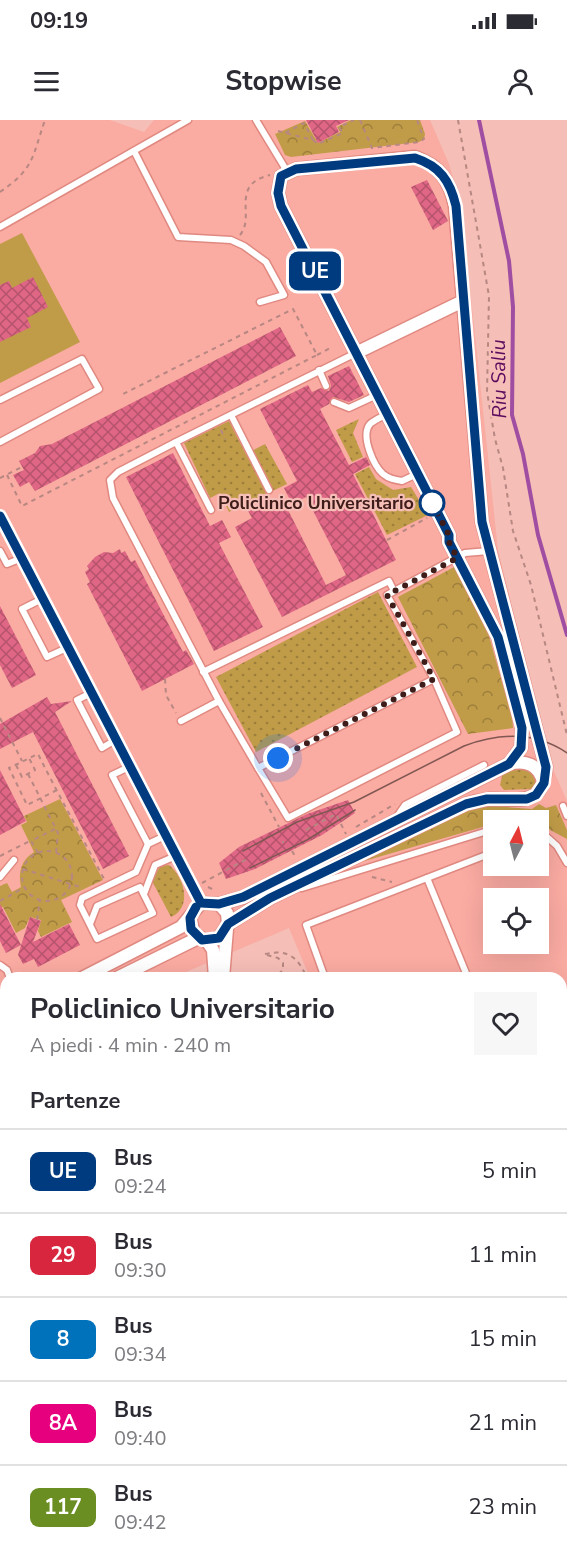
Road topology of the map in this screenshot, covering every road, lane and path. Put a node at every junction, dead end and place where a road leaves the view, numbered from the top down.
1 (45, 120) edge
2 (188, 120) edge
3 (256, 120) edge
4 (354, 120) edge
5 (360, 120) edge
6 (417, 120) edge
7 (458, 120) edge
8 (278, 131) dead end
9 (285, 133) junction
10 (313, 140) junction
11 (134, 151) junction
12 (285, 174) junction
13 (0, 192) edge
14 (0, 228) edge
15 (231, 240) junction
16 (463, 301) junction
17 (260, 302) dead end
18 (332, 347) dead end
19 (356, 353) junction
20 (317, 356) junction
21 (319, 370) junction
22 (326, 386) dead end
23 (121, 395) dead end
24 (377, 395) junction
25 (0, 400) edge
26 (334, 402) dead end
27 (387, 414) junction
28 (231, 415) junction
29 (0, 442) edge
30 (176, 442) junction
31 (22, 467) dead end
32 (417, 474) junction
33 (7, 475) junction
34 (0, 478) edge
35 (269, 490) dead end
36 (211, 510) dead end
37 (437, 513) junction
38 (0, 516) edge
39 (387, 540) dead end
40 (0, 551) edge
41 (490, 551) junction
42 (22, 558) junction
43 (457, 558) junction
44 (394, 591) junction
45 (44, 598) junction
46 (69, 647) junction
47 (203, 672) junction
48 (165, 679) dead end
49 (434, 679) junction
50 (93, 692) junction
51 (219, 701) junction
52 (0, 718) edge
53 (181, 722) joint
54 (567, 735) edge
55 (117, 739) junction
56 (29, 758) junction
57 (22, 761) junction
58 (509, 764) junction
59 (16, 765) junction
60 (484, 765) dead end
61 (131, 766) junction
62 (258, 768) junction
63 (28, 774) junction
64 (544, 783) junction
65 (257, 785) dead end
66 (57, 790) junction
67 (40, 798) junction
68 (398, 802) dead end
69 (562, 806) dead end
70 (567, 816) edge
71 (393, 821) junction
72 (279, 827) dead end
73 (55, 829) junction
74 (306, 830) dead end
75 (483, 832) edge
76 (167, 835) junction
77 (549, 839) edge
78 (31, 841) junction
79 (148, 844) junction
80 (292, 851) dead end
81 (38, 853) junction
82 (56, 853) junction
83 (178, 855) junction
84 (304, 855) dead end
85 (0, 856) edge
86 (295, 856) dead end
87 (483, 856) edge
88 (247, 859) dead end
89 (14, 860) dead end
90 (294, 860) dead end
91 (567, 863) edge
92 (22, 868) junction
93 (363, 875) dead end
94 (0, 877) edge
95 (427, 878) junction
96 (105, 881) dead end
97 (72, 882) junction
98 (202, 883) dead end
99 (25, 887) junction
100 (208, 887) dead end
101 (86, 889) dead end
102 (396, 890) junction
103 (144, 894) junction
104 (220, 898) junction
105 (270, 898) junction
106 (40, 900) junction
107 (0, 901) edge
108 (201, 903) junction
109 (190, 918) junction
110 (37, 920) dead end
111 (90, 924) junction
112 (228, 926) junction
113 (203, 939) junction
114 (94, 972) edge
115 (130, 972) edge
116 (215, 972) edge
117 (224, 972) edge
118 (281, 972) edge
119 (304, 972) edge
120 (323, 972) edge
121 (466, 972) edge

1 - 13 path
2 - 11 lane
3 - 12 lane
4 - 10 path
5 - 6 path
7 - 54 path
8 - 9 path
9 - 10 path
9 - 10 path
11 - 14 lane
11 - 15 lane
12 - 15 path
12 - 16 street
12 - 19 street
15 - 17 lane
16 - 19 street
16 - 41 street
18 - 20 path
19 - 21 lane
19 - 24 street
20 - 23 path
20 - 33 path
21 - 22 lane
21 - 28 lane
24 - 26 lane
24 - 27 street
25 - 29 lane
27 - 32 street
27 - 32 lane
28 - 30 lane
28 - 35 lane
30 - 36 lane
30 - 47 lane
31 - 33 path
32 - 37 street
33 - 34 path
37 - 39 path
37 - 43 street
38 - 42 lane
40 - 42 lane
41 - 43 lane
41 - 64 street
42 - 45 lane
43 - 44 lane
43 - 58 street
44 - 47 lane
44 - 49 lane
45 - 46 lane
45 - 46 lane
46 - 50 lane
47 - 51 lane
48 - 53 path
49 - 62 lane
49 - 62 lane
50 - 55 lane
50 - 55 lane
51 - 53 lane
51 - 62 lane
52 - 57 path
55 - 61 lane
56 - 57 path
56 - 63 path
56 - 66 path
57 - 59 path
58 - 64 street
58 - 71 street
59 - 63 path
59 - 67 path
60 - 71 lane
61 - 76 lane
61 - 79 lane
63 - 67 path
64 - 105 street
65 - 72 path
66 - 67 path
66 - 96 path
67 - 73 path
68 - 74 path
69 - 70 lane
71 - 104 street
73 - 78 path
73 - 82 path
75 - 105 lane
76 - 79 lane
76 - 83 lane
77 - 91 lane
78 - 81 path
78 - 85 path
79 - 111 lane
80 - 86 path
81 - 82 path
81 - 92 path
82 - 97 path
83 - 103 lane
83 - 108 lane
84 - 90 path
87 - 95 lane
88 - 98 path
89 - 94 lane
92 - 97 path
92 - 99 path
93 - 102 path
95 - 102 lane
95 - 121 lane
97 - 101 path
97 - 106 path
99 - 106 path
99 - 107 path
100 - 104 path
102 - 120 lane
103 - 111 lane
103 - 111 lane
104 - 108 street
104 - 112 street
105 - 112 street
106 - 110 path
108 - 109 street
109 - 113 street
109 - 114 street
112 - 113 street
112 - 117 street
113 - 115 street
113 - 116 street
118 - 119 path

